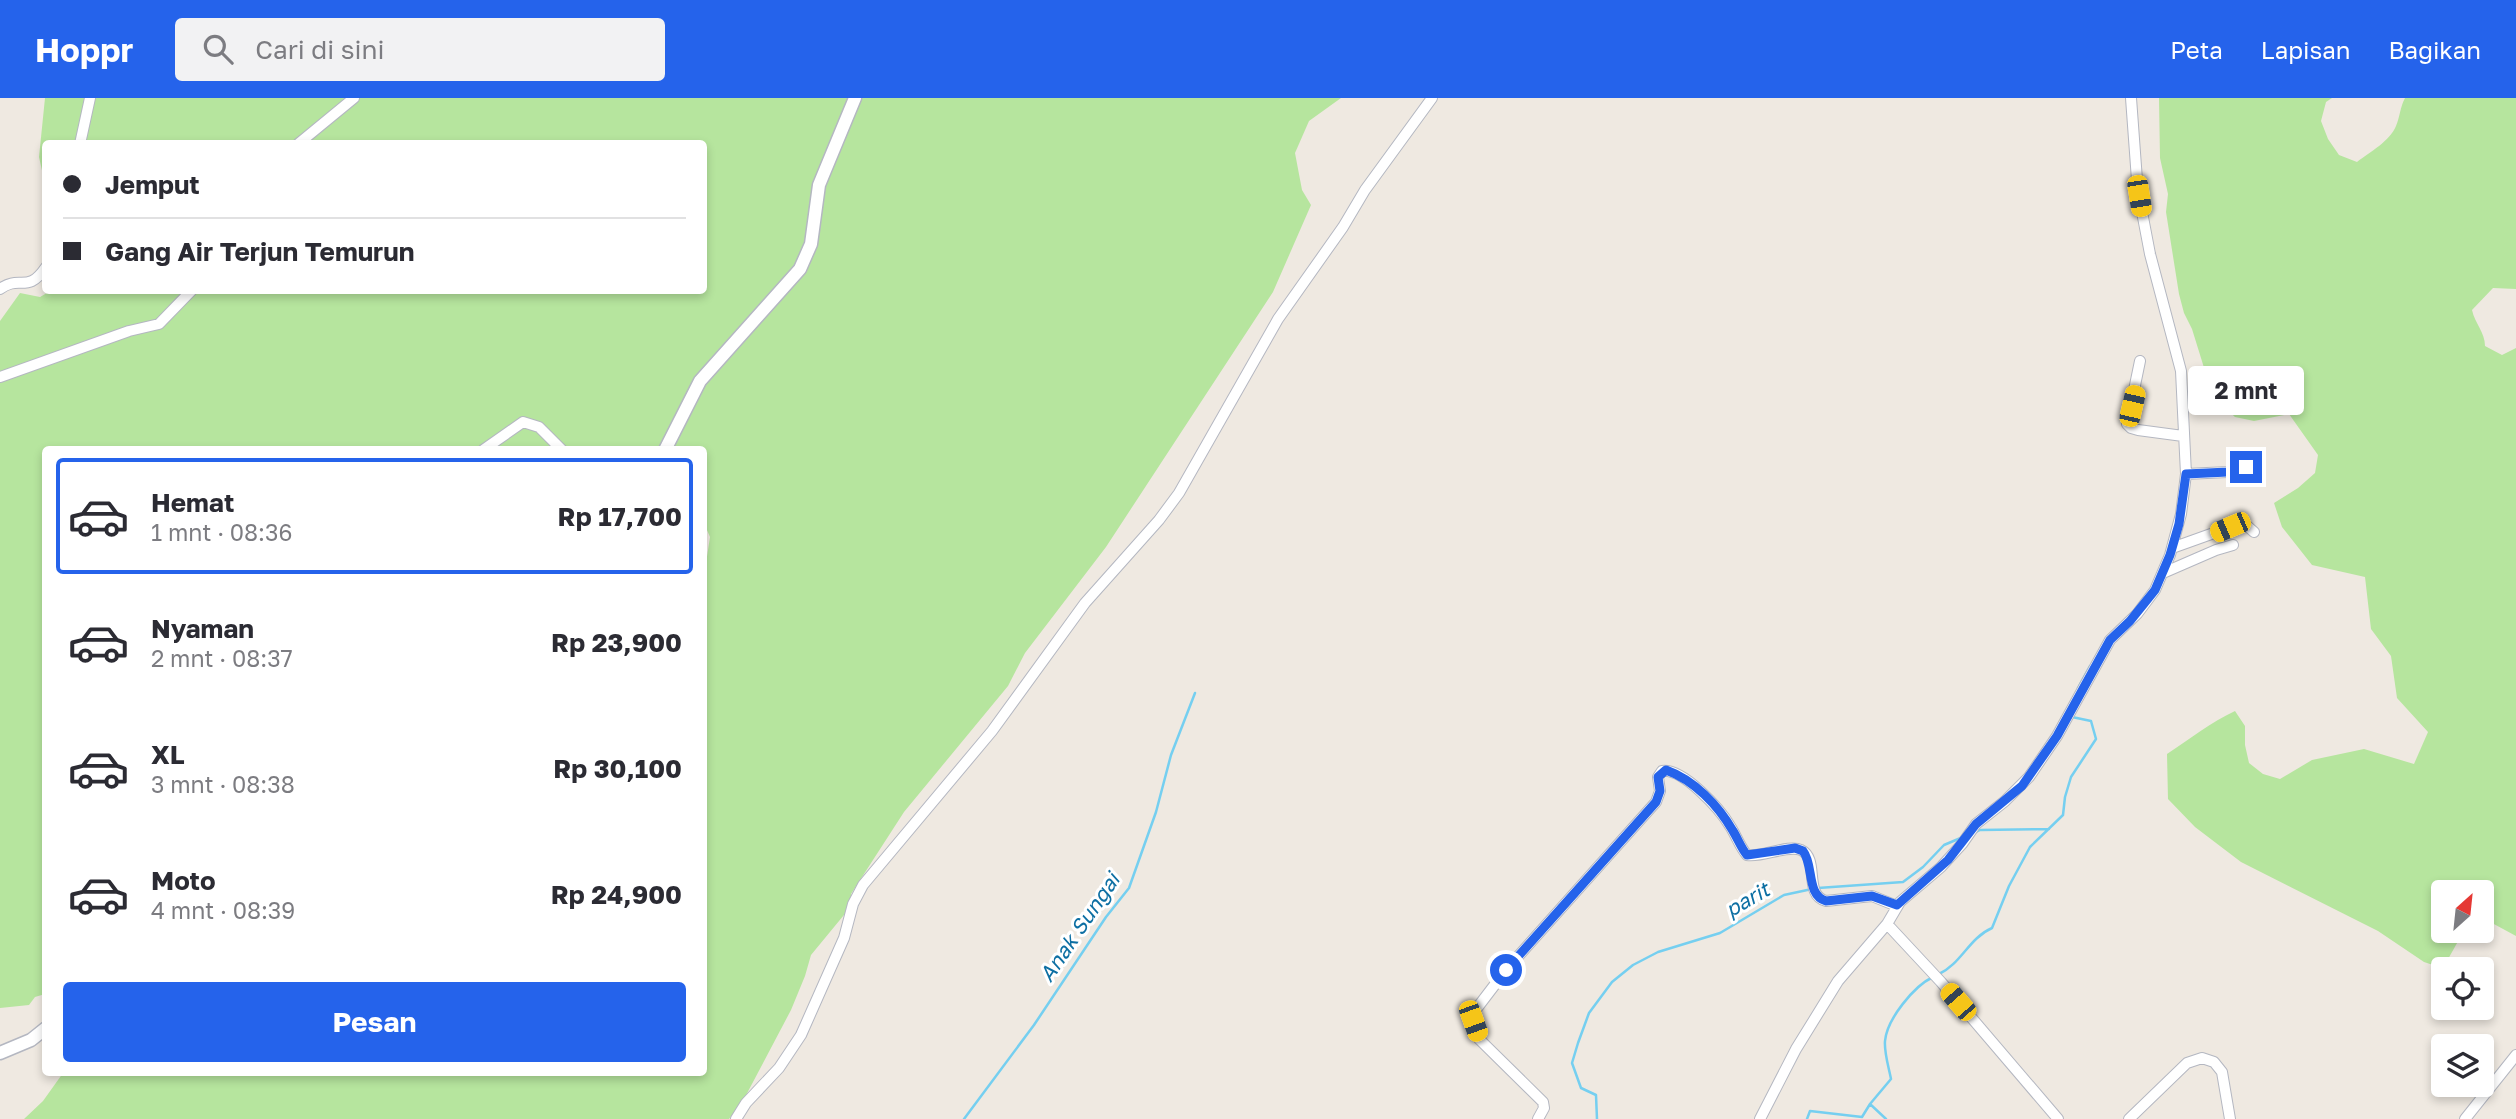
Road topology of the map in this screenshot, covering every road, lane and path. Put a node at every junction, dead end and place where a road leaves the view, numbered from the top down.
1 (90, 98) edge
2 (354, 98) edge
3 (855, 98) edge
4 (1432, 98) edge
5 (2132, 98) edge
6 (81, 140) edge
7 (303, 140) edge
8 (42, 272) edge
9 (0, 289) edge
10 (188, 294) edge
11 (2140, 360) dead end
12 (0, 377) edge
13 (2183, 436) junction
14 (489, 446) edge
15 (558, 446) edge
16 (667, 446) edge
17 (2246, 467) dead end
18 (2186, 474) junction
19 (2254, 531) dead end
20 (2233, 545) dead end
21 (2168, 560) junction
22 (1897, 905) junction
23 (1887, 924) junction
24 (42, 1031) edge
25 (0, 1053) edge
26 (2516, 1055) edge
27 (736, 1119) edge
28 (1538, 1119) edge
29 (1760, 1119) edge
30 (2058, 1119) edge
31 (2129, 1119) edge
32 (2230, 1119) edge
33 (2465, 1119) edge

1 - 6 street
2 - 7 street
3 - 16 street
4 - 27 street
5 - 13 street
8 - 9 street
10 - 12 street
11 - 13 street
13 - 18 street
14 - 15 street
17 - 18 street
18 - 21 street
19 - 21 street
20 - 21 street
21 - 22 street
22 - 23 street
22 - 28 street
23 - 29 street
23 - 30 street
24 - 25 street
26 - 33 street
31 - 32 street

